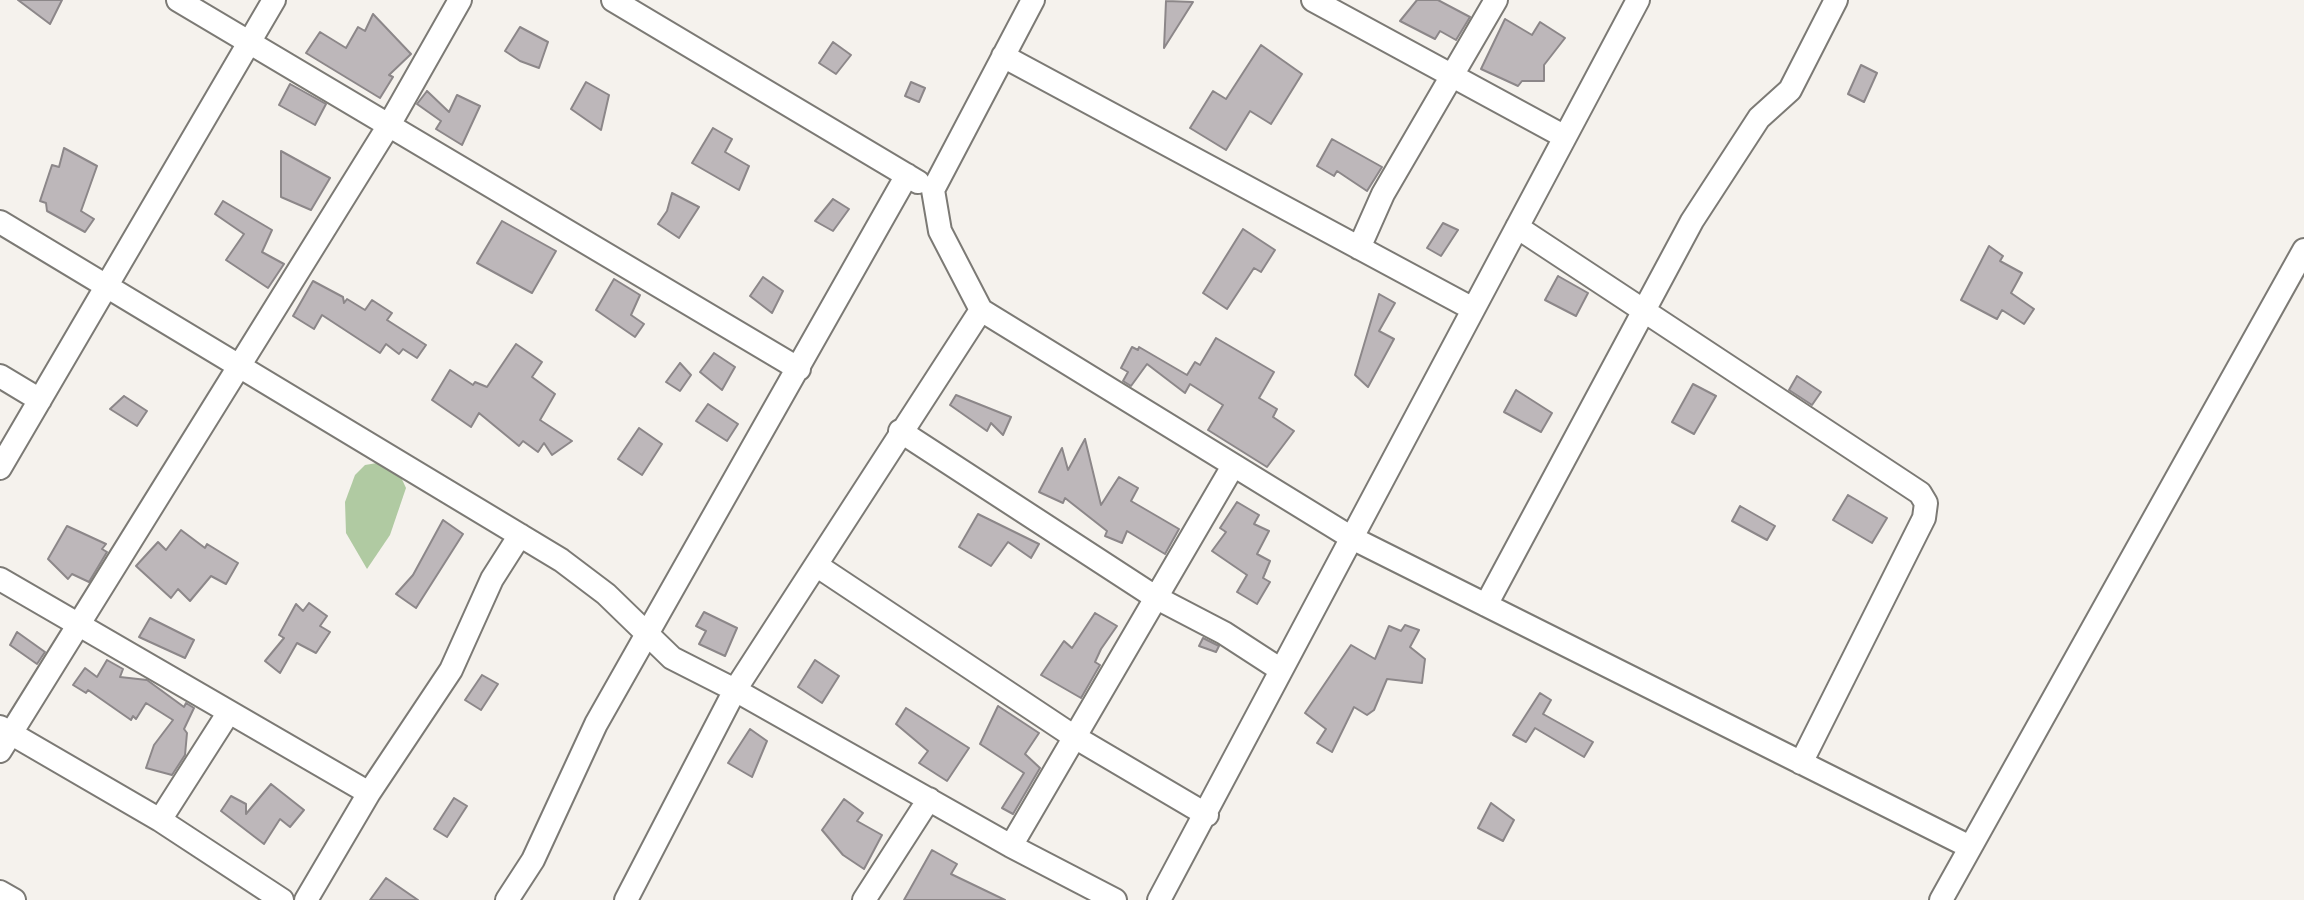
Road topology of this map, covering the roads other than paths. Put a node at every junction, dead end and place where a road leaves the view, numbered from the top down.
1 (178, 0) edge
2 (274, 0) edge
3 (460, 0) edge
4 (613, 0) edge
5 (1033, 0) edge
6 (1313, 0) edge
7 (1496, 0) edge
8 (1638, 0) edge
9 (1836, 0) edge
10 (249, 42) junction
11 (1003, 56) junction
12 (1452, 76) junction
13 (389, 125) junction
14 (1565, 137) junction
15 (907, 175) junction
16 (933, 190) junction
17 (0, 222) edge
18 (1517, 227) junction
19 (1359, 248) junction
20 (2304, 250) edge
21 (106, 287) junction
22 (1473, 309) junction
23 (981, 310) junction
24 (1644, 312) junction
25 (238, 367) junction
26 (799, 369) junction
27 (0, 376) edge
28 (40, 400) junction
29 (900, 431) junction
30 (1233, 466) junction
31 (0, 468) edge
32 (520, 535) junction
33 (1352, 538) junction
34 (816, 565) junction
35 (0, 579) edge
36 (1155, 597) junction
37 (1486, 605) junction
38 (81, 625) junction
39 (647, 636) junction
40 (1281, 670) junction
41 (735, 690) junction
42 (229, 712) junction
43 (1073, 736) junction
44 (3, 737) edge
45 (1801, 763) junction
46 (369, 793) junction
47 (929, 799) junction
48 (1207, 815) junction
49 (160, 820) junction
50 (1011, 846) junction
51 (1970, 847) junction
52 (0, 892) edge
53 (14, 900) edge
54 (282, 900) edge
55 (306, 900) edge
56 (507, 900) edge
57 (626, 900) edge
58 (864, 900) edge
59 (1115, 900) edge
60 (1159, 900) edge
61 (1941, 900) edge

1 - 10 street
2 - 10 street
3 - 13 street
4 - 15 street
5 - 11 street
6 - 12 street
7 - 12 street
8 - 14 street
9 - 24 street
10 - 13 street
10 - 21 street
11 - 16 street
11 - 19 street
12 - 14 street
12 - 19 street
13 - 25 street
13 - 26 street
14 - 18 street
15 - 16 street
15 - 26 street
16 - 23 street
17 - 21 street
18 - 22 street
18 - 24 street
19 - 22 street
20 - 51 street
21 - 25 street
21 - 28 street
22 - 33 street
23 - 29 street
23 - 30 street
24 - 37 street
24 - 45 street
25 - 32 street
25 - 38 street
26 - 39 street
27 - 28 street
28 - 31 street
29 - 34 street
29 - 36 street
30 - 33 street
30 - 36 street
32 - 39 street
32 - 46 street
33 - 37 street
33 - 40 street
34 - 41 street
34 - 43 street
35 - 38 street
36 - 40 street
36 - 43 street
37 - 45 street
38 - 42 street
38 - 44 street
39 - 41 street
39 - 56 street
40 - 48 street
41 - 47 street
41 - 57 street
42 - 46 street
42 - 49 street
43 - 48 street
43 - 50 street
44 - 49 street
45 - 51 street
46 - 55 street
47 - 50 street
47 - 58 street
48 - 60 street
49 - 54 street
50 - 59 street
51 - 61 street
52 - 53 street

